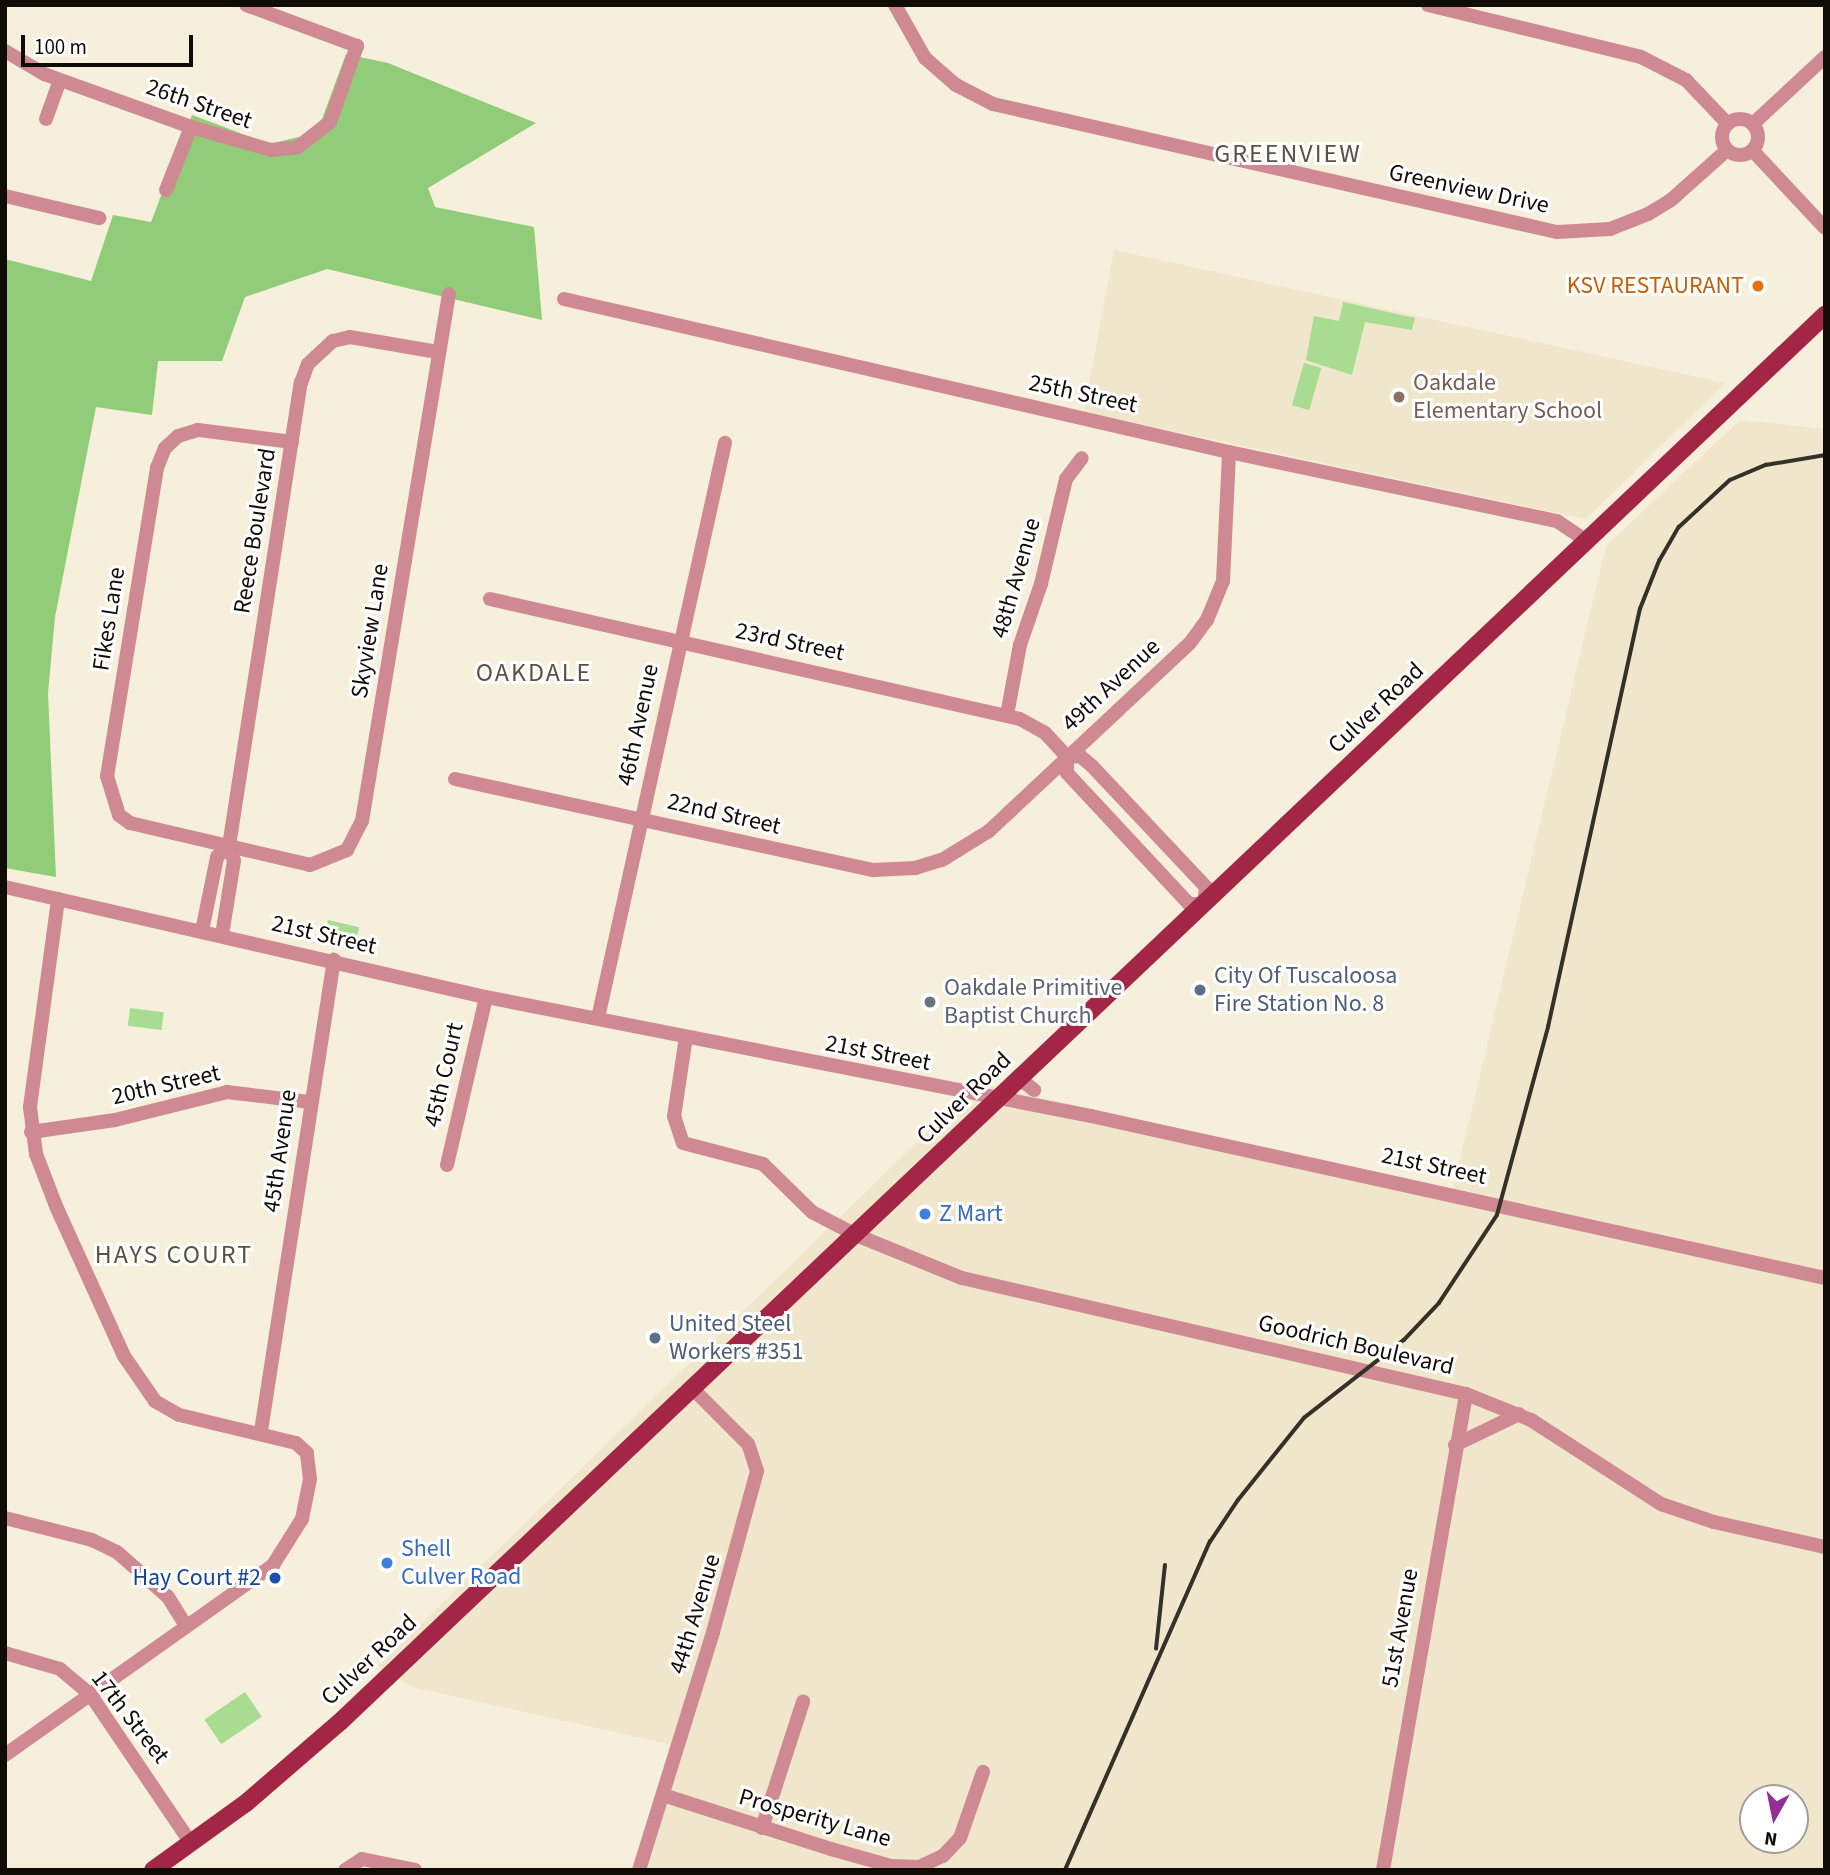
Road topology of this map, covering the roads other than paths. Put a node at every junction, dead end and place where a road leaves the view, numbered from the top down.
1 (246, 5) edge
2 (895, 5) edge
3 (1428, 5) edge
4 (5, 51) edge
5 (1825, 57) edge
6 (60, 80) junction
7 (46, 119) dead end
8 (1755, 122) junction
9 (1727, 123) junction
10 (191, 127) junction
11 (1726, 151) junction
12 (1753, 151) junction
13 (166, 190) dead end
14 (5, 196) edge
15 (99, 218) dead end
16 (1825, 228) edge
17 (449, 294) dead end
18 (564, 299) dead end
19 (1825, 315) edge
20 (438, 352) junction
21 (292, 442) junction
22 (725, 443) dead end
23 (1229, 452) junction
24 (1082, 458) dead end
25 (1588, 542) junction
26 (490, 599) dead end
27 (679, 641) junction
28 (1007, 715) junction
29 (1067, 757) junction
30 (455, 779) dead end
31 (642, 818) junction
32 (229, 846) junction
33 (900, 869) joint
34 (5, 887) edge
35 (58, 899) junction
36 (1204, 904) junction
37 (202, 931) junction
38 (222, 935) junction
39 (334, 960) junction
40 (486, 997) junction
41 (598, 1018) junction
42 (686, 1037) junction
43 (999, 1099) junction
44 (310, 1102) junction
45 (31, 1132) junction
46 (447, 1165) dead end
47 (856, 1235) junction
48 (1825, 1278) edge
49 (693, 1389) junction
50 (1466, 1394) junction
51 (1519, 1414) junction
52 (261, 1431) junction
53 (1455, 1445) junction
54 (5, 1518) edge
55 (1825, 1547) edge
56 (186, 1626) junction
57 (5, 1653) edge
58 (90, 1694) junction
59 (803, 1702) dead end
60 (5, 1755) edge
61 (984, 1772) dead end
62 (663, 1795) junction
63 (761, 1828) junction
64 (191, 1843) junction
65 (347, 1867) edge
66 (153, 1870) edge
67 (415, 1870) edge
68 (639, 1870) edge
69 (1383, 1870) edge

1 - 10 street, 26th Street
2 - 11 street, Greenview Drive
3 - 9 street
4 - 6 street, 26th Street
5 - 8 street
6 - 7 street
6 - 10 street, 26th Street
8 - 9 street
8 - 12 street
9 - 11 street
10 - 13 street
11 - 12 street
12 - 16 street
14 - 15 street
17 - 20 street, Skyview Lane
18 - 23 street, 25th Street
19 - 25 main road, Culver Road
20 - 21 street, Reece Boulevard
20 - 32 street, Skyview Lane
21 - 32 street, Reece Boulevard
21 - 32 street, Fikes Lane
22 - 27 street, 46th Avenue
23 - 25 street, 25th Street
23 - 29 street, 49th Avenue
24 - 28 street, 48th Avenue
25 - 36 main road, Culver Road
26 - 27 street, 23rd Street
27 - 28 street, 23rd Street
27 - 31 street, 46th Avenue
28 - 29 street, 23rd Street
29 - 33 street, 49th Avenue
29 - 36 street, 23rd Street
29 - 36 street, 23rd Street
30 - 31 street, 22nd Street
31 - 33 street, 22nd Street
31 - 41 street, 46th Avenue
32 - 37 street, Reece Boulevard
32 - 38 street, Reece Boulevard
34 - 35 street, 21st Street
35 - 37 street, 21st Street
35 - 45 street
36 - 43 main road, Culver Road
37 - 38 street, 21st Street
38 - 39 street, 21st Street
39 - 40 street, 21st Street
39 - 44 street, 45th Avenue
40 - 41 street, 21st Street
40 - 46 street, 45th Court
41 - 42 street, 21st Street
42 - 43 street, 21st Street
42 - 47 street
43 - 47 main road, Culver Road
43 - 48 street, 21st Street
44 - 45 street, 20th Street
44 - 52 street, 45th Avenue
45 - 52 street
47 - 49 main road, Culver Road
47 - 50 street, Goodrich Boulevard
49 - 62 street, 44th Avenue
49 - 64 main road, Culver Road
50 - 51 street, Goodrich Boulevard
50 - 53 street, 51st Avenue
51 - 53 street
51 - 55 street, Goodrich Boulevard
52 - 56 street
53 - 69 street, 51st Avenue
54 - 56 street
56 - 58 street
57 - 58 street, 17th Street
58 - 60 street
58 - 64 street, 17th Street
59 - 63 street
61 - 63 street, Prosperity Lane
62 - 63 street, Prosperity Lane
62 - 68 street, 44th Avenue
64 - 66 main road, Culver Road
65 - 67 street

